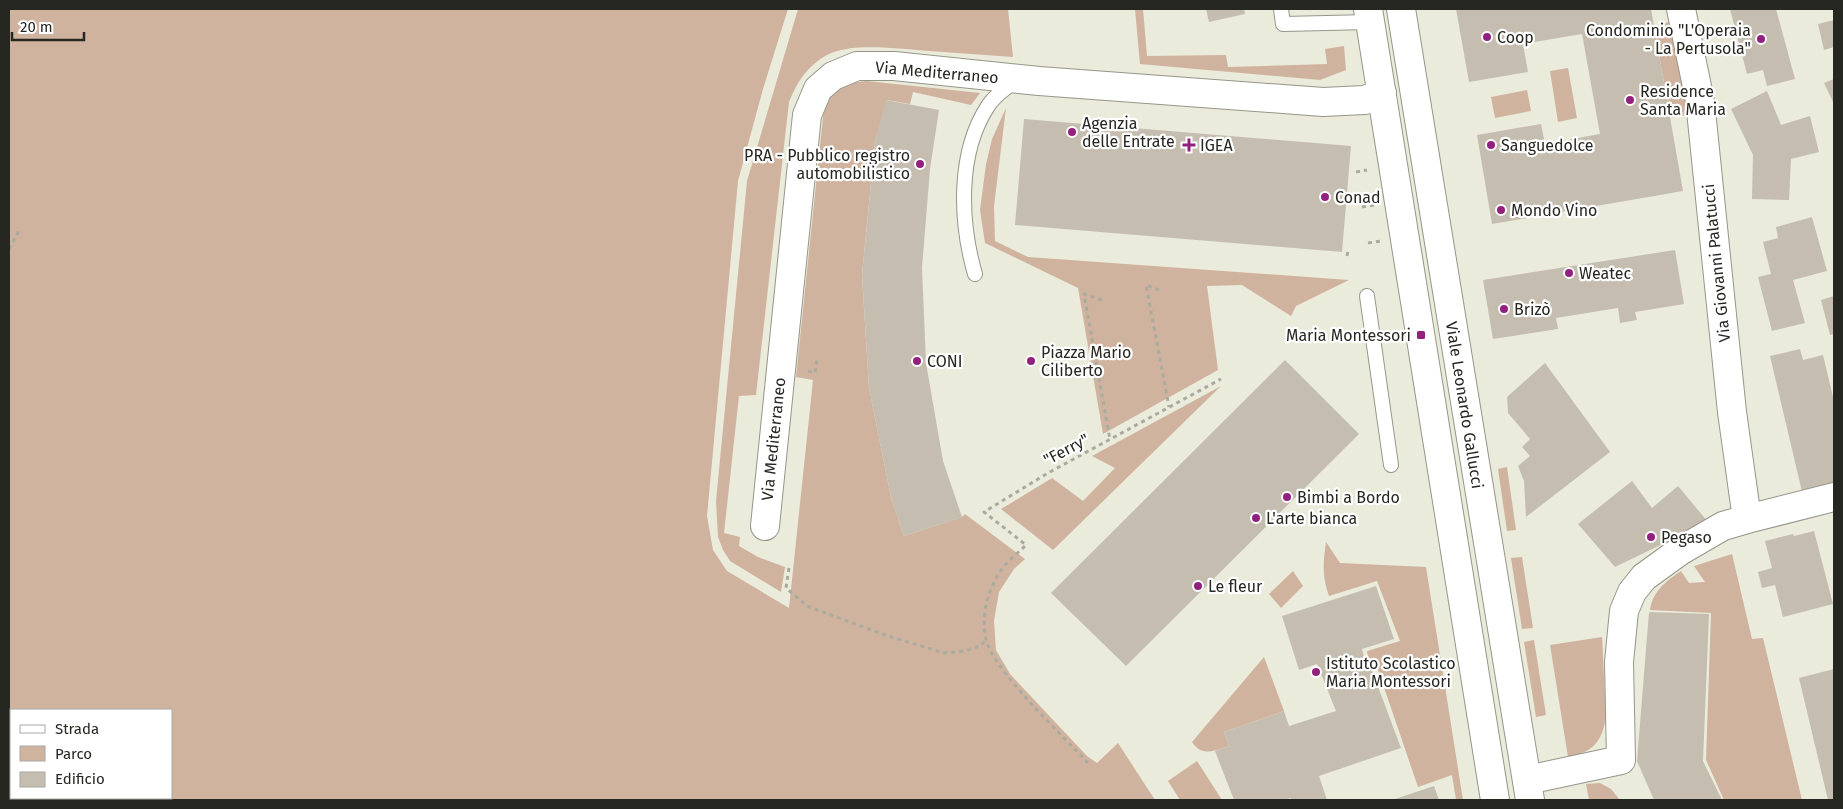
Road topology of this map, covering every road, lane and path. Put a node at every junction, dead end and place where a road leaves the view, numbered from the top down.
1 (1281, 9) edge
2 (1401, 9) edge
3 (1681, 9) edge
4 (1369, 15) edge
5 (1017, 79) junction
6 (1382, 93) junction
7 (1362, 171) dead end
8 (1356, 172) dead end
9 (1369, 206) dead end
10 (1362, 207) dead end
11 (20, 229) dead end
12 (1375, 242) dead end
13 (1368, 243) dead end
14 (9, 249) edge
15 (1348, 251) dead end
16 (1347, 256) dead end
17 (976, 274) dead end
18 (1159, 290) dead end
19 (1366, 296) dead end
20 (1102, 300) dead end
21 (1220, 379) dead end
22 (1169, 407) junction
23 (1110, 440) junction
24 (1391, 464) dead end
25 (1834, 497) edge
26 (1747, 519) junction
27 (764, 526) dead end
28 (789, 568) dead end
29 (986, 641) junction
30 (1088, 763) dead end
31 (1529, 790) edge
32 (1495, 800) edge

1 - 4 lane
2 - 31 street, Viale Leonardo Gallucci
3 - 26 street, Via Giovanni Palatucci
4 - 6 street, Viale Leonardo Gallucci
5 - 6 street, Via Mediterraneo
5 - 17 lane
5 - 27 street, Via Mediterraneo
6 - 32 street, Viale Leonardo Gallucci
7 - 8 path
9 - 10 path
11 - 14 path
12 - 13 path
15 - 16 path
18 - 22 path
19 - 24 lane
20 - 23 path
21 - 22 path, "Ferry"
22 - 23 path, "Ferry"
23 - 29 path, "Ferry"
25 - 26 street
26 - 31 street
28 - 29 path
29 - 30 path

